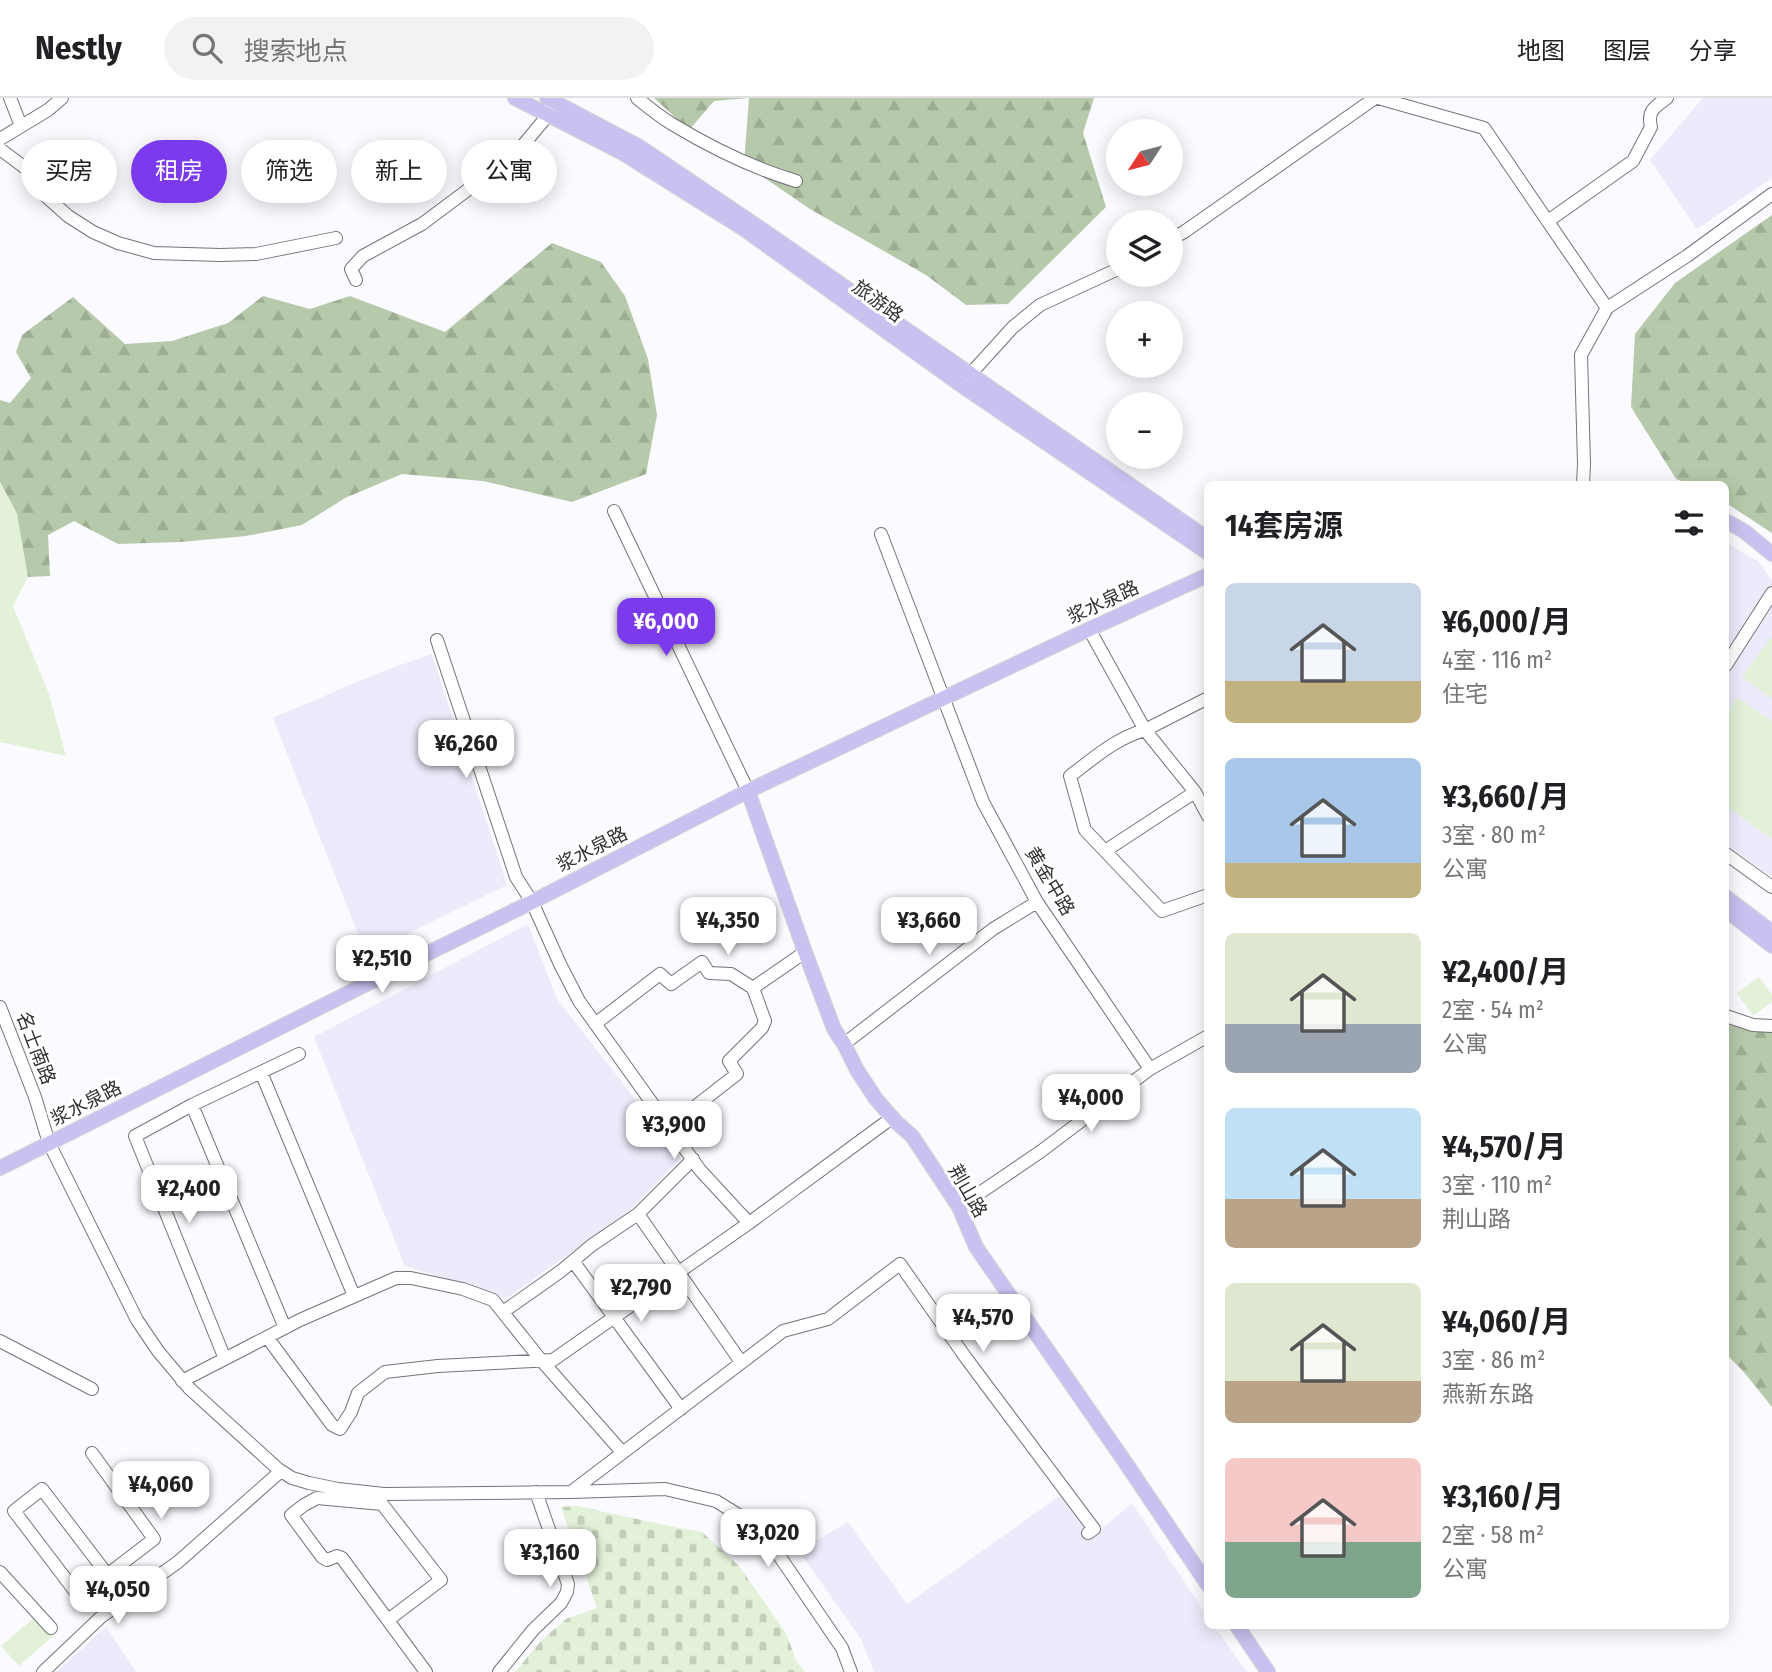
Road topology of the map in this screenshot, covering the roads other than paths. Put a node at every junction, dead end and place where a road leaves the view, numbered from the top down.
1 (10, 98) edge
2 (62, 98) edge
3 (516, 98) edge
4 (636, 98) edge
5 (1376, 98) edge
6 (1667, 98) edge
7 (551, 103) edge
8 (21, 127) junction
9 (0, 139) edge
10 (0, 149) edge
11 (796, 181) dead end
12 (1772, 194) edge
13 (1548, 222) junction
14 (1183, 231) edge
15 (336, 238) dead end
16 (1106, 275) edge
17 (356, 280) dead end
18 (1607, 307) junction
19 (965, 379) junction
20 (1583, 481) edge
21 (614, 511) dead end
22 (1729, 523) edge
23 (881, 534) dead end
24 (1204, 536) edge
25 (1204, 550) edge
26 (1772, 554) edge
27 (1204, 577) edge
28 (1772, 593) edge
29 (1089, 629) junction
30 (437, 640) dead end
31 (1729, 660) edge
32 (943, 698) junction
33 (1204, 700) edge
34 (1145, 730) junction
35 (748, 791) junction
36 (1195, 792) junction
37 (1204, 809) edge
38 (1105, 851) junction
39 (1729, 856) edge
40 (1772, 887) edge
41 (1204, 896) edge
42 (1729, 899) edge
43 (532, 902) junction
44 (1037, 902) junction
45 (1729, 912) edge
46 (1772, 932) edge
47 (1772, 946) edge
48 (805, 951) junction
49 (753, 988) junction
50 (0, 1007) edge
51 (1729, 1017) edge
52 (595, 1024) junction
53 (1772, 1026) edge
54 (1204, 1039) edge
55 (844, 1044) junction
56 (299, 1054) dead end
57 (1150, 1069) junction
58 (261, 1072) junction
59 (192, 1105) junction
60 (893, 1117) junction
61 (670, 1127) junction
62 (49, 1143) junction
63 (693, 1159) junction
64 (0, 1168) edge
65 (959, 1207) junction
66 (638, 1214) junction
67 (749, 1223) junction
68 (573, 1261) junction
69 (679, 1272) junction
70 (354, 1296) junction
71 (503, 1312) junction
72 (615, 1316) junction
73 (285, 1328) junction
74 (267, 1337) junction
75 (0, 1340) edge
76 (225, 1359) junction
77 (541, 1360) junction
78 (741, 1362) junction
79 (183, 1381) junction
80 (92, 1389) dead end
81 (681, 1409) junction
82 (622, 1452) junction
83 (92, 1453) dead end
84 (281, 1471) junction
85 (536, 1492) junction
86 (571, 1492) junction
87 (1088, 1533) dead end
88 (0, 1572) edge
89 (110, 1578) junction
90 (1204, 1579) edge
91 (126, 1599) junction
92 (388, 1620) junction
93 (51, 1628) dead end
94 (1239, 1629) edge
95 (43, 1672) edge
96 (426, 1672) edge
97 (499, 1672) edge
98 (851, 1672) edge
99 (1268, 1672) edge

1 - 8 street
2 - 8 street
3 - 7 main road, 旅游路
4 - 11 street
5 - 13 street
5 - 14 street
6 - 13 street
7 - 17 street
7 - 19 main road, 旅游路
8 - 9 street
10 - 15 street
12 - 18 street
13 - 18 street
16 - 19 street
18 - 20 street
19 - 24 main road, 旅游路
19 - 25 main road, 旅游路
21 - 35 street
22 - 26 main road
23 - 32 street, 黄金中路
27 - 29 main road, 浆水泉路
28 - 31 street
29 - 32 main road, 浆水泉路
29 - 34 street
30 - 43 street
32 - 35 main road, 浆水泉路
32 - 44 street, 黄金中路
33 - 34 street
34 - 36 street
34 - 38 street
35 - 43 main road, 浆水泉路
35 - 48 main road, 荆山路
36 - 37 street
36 - 38 street
38 - 41 street
39 - 40 street
42 - 46 main road
43 - 52 street
43 - 62 main road, 浆水泉路
44 - 55 street
44 - 57 street, 黄金中路
45 - 47 main road
48 - 49 street
48 - 55 main road, 荆山路
49 - 52 street
49 - 61 street
50 - 62 street, 名士南路
51 - 53 street
52 - 61 street
54 - 57 street
55 - 60 main road, 荆山路
56 - 58 street
57 - 65 street
58 - 59 street
58 - 70 street
59 - 73 street
59 - 76 street
60 - 65 main road, 荆山路
60 - 67 street
61 - 63 street
62 - 64 main road, 浆水泉路
62 - 79 street, 名士南路
63 - 66 street
63 - 67 street
65 - 90 main road, 荆山路
66 - 68 street
66 - 69 street
67 - 69 street
68 - 71 street
68 - 72 street
69 - 72 street
69 - 78 street
70 - 71 street
70 - 73 street
71 - 77 street
72 - 77 street
72 - 81 street
73 - 74 street
74 - 76 street
74 - 77 street
75 - 80 street
76 - 79 street
77 - 82 street
78 - 81 street
78 - 87 street
79 - 84 street, 名士南路
81 - 82 street
82 - 86 street
83 - 89 street
84 - 85 street
84 - 91 street
85 - 86 street
85 - 97 street
86 - 98 street
88 - 93 street
89 - 89 street
89 - 91 street
91 - 95 street
92 - 92 street
92 - 96 street
94 - 99 main road

